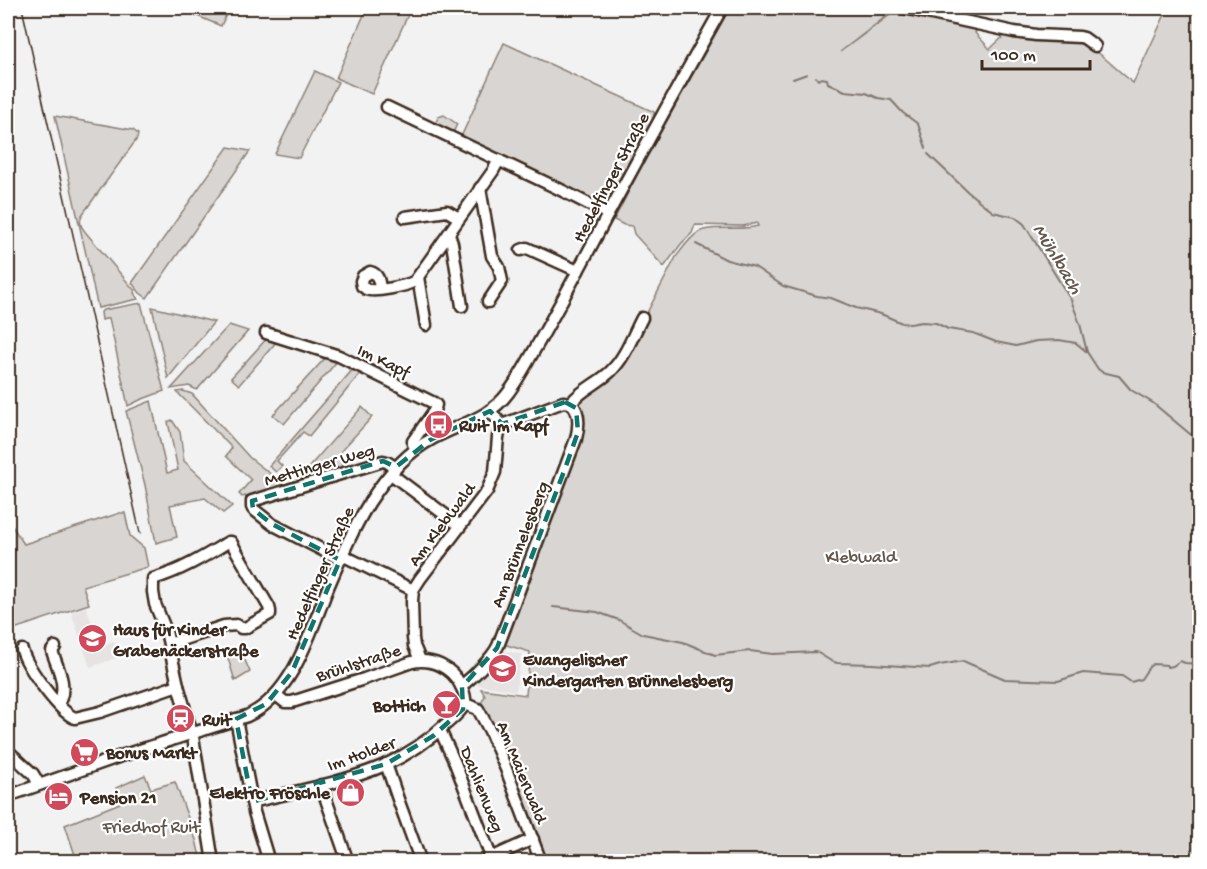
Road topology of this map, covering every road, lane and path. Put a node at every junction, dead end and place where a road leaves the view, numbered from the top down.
1 (722, 8) edge
2 (904, 8) edge
3 (1095, 46) dead end
4 (387, 106) dead end
5 (499, 160) junction
6 (480, 188) junction
7 (608, 214) junction
8 (405, 217) dead end
9 (459, 218) junction
10 (449, 234) junction
11 (521, 250) dead end
12 (578, 271) junction
13 (418, 277) junction
14 (380, 289) dead end
15 (489, 302) dead end
16 (462, 306) dead end
17 (642, 318) dead end
18 (426, 325) dead end
19 (266, 333) dead end
20 (571, 403) junction
21 (490, 411) junction
22 (502, 425) junction
23 (416, 449) junction
24 (393, 471) junction
25 (460, 526) junction
26 (341, 557) junction
27 (414, 590) junction
28 (169, 644) junction
29 (55, 647) dead end
30 (22, 650) dead end
31 (420, 660) junction
32 (178, 685) junction
33 (461, 686) junction
34 (276, 694) junction
35 (58, 704) junction
36 (465, 704) junction
37 (236, 719) junction
38 (440, 730) junction
39 (192, 733) junction
40 (8, 751) edge
41 (386, 764) junction
42 (39, 784) junction
43 (321, 785) junction
44 (8, 796) edge
45 (252, 802) junction
46 (533, 838) junction
47 (489, 860) edge
48 (213, 861) edge
49 (269, 861) edge
50 (348, 861) edge
51 (422, 861) edge
52 (541, 861) edge

1 - 7 street, Hedelfinger Straße
2 - 3 street
4 - 5 street
5 - 6 street
5 - 7 street
6 - 9 street
6 - 15 street
7 - 12 street, Hedelfinger Straße
8 - 9 street
9 - 10 street
10 - 13 street
10 - 16 street
11 - 12 street
12 - 21 street, Hedelfinger Straße
13 - 14 street
13 - 18 street
17 - 20 street
19 - 23 street, Im Kapf
20 - 22 street
20 - 33 street, Am Brünnelesberg
21 - 22 street
21 - 23 street, Hedelfinger Straße
22 - 25 street, Am Klebwald
23 - 24 street, Hedelfinger Straße
24 - 25 street
24 - 26 street, Hedelfinger Straße
24 - 26 street, Mettinger Weg
25 - 27 street, Am Klebwald
26 - 27 street
26 - 34 street, Hedelfinger Straße
27 - 31 street, Am Klebwald
28 - 28 street
28 - 32 street
29 - 35 street
30 - 35 street
31 - 33 street, Brühlstraße
31 - 34 street, Brühlstraße
32 - 35 street
32 - 39 street
33 - 36 street
34 - 37 street, Hedelfinger Straße
36 - 38 street, Im Holder
36 - 46 street, Am Maierwald
37 - 39 street, Hedelfinger Straße
37 - 45 street
38 - 41 street, Im Holder
38 - 47 street, Dahlienweg
39 - 42 street, Hedelfinger Straße
39 - 48 street
40 - 42 street
41 - 43 street, Im Holder
41 - 51 street
42 - 44 street, Hedelfinger Straße
43 - 45 street, Im Holder
43 - 50 street
45 - 49 street
46 - 47 street
46 - 52 street, Am Maierwald

